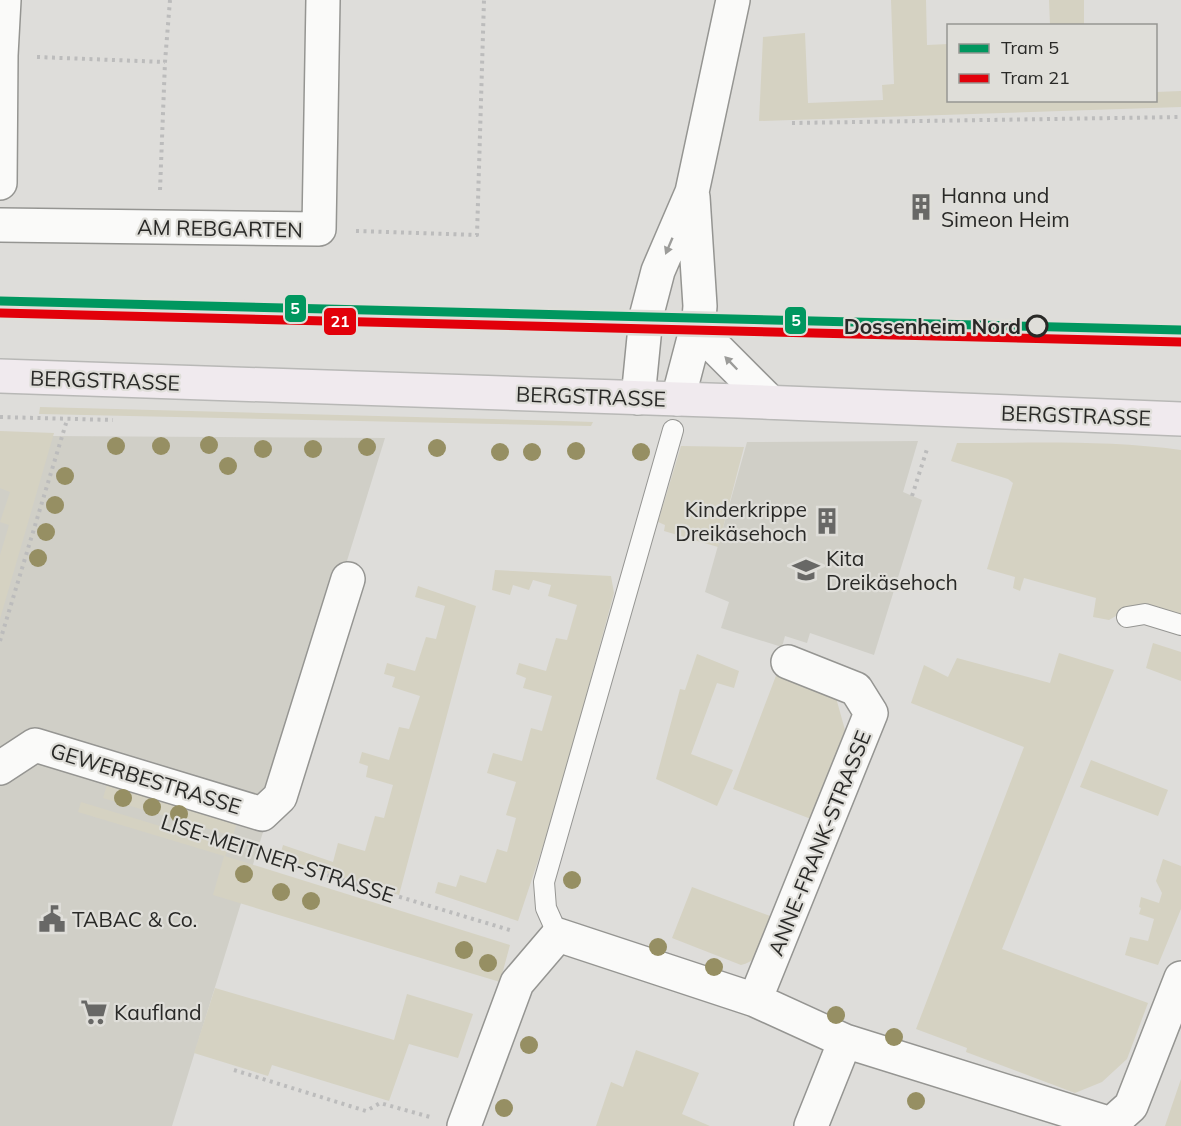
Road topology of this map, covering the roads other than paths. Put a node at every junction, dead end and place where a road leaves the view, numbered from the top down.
1 (4, 0) edge
2 (323, 0) edge
3 (733, 0) edge
4 (1, 55) edge
5 (0, 183) edge
6 (692, 192) junction
7 (0, 225) edge
8 (699, 319) junction
9 (0, 376) edge
10 (638, 398) junction
11 (770, 402) junction
12 (675, 414) junction
13 (1181, 419) edge
14 (348, 579) dead end
15 (1127, 617) dead end
16 (1181, 625) edge
17 (788, 662) dead end
18 (0, 768) edge
19 (558, 935) junction
20 (1181, 978) edge
21 (755, 1000) junction
22 (845, 1041) junction
23 (450, 1123) edge
24 (1111, 1125) edge
25 (811, 1126) edge

1 - 4 street
2 - 7 street, AM REBGARTEN
3 - 6 street
4 - 5 street
6 - 8 street
6 -> 10 street
11 -> 8 street
8 - 12 street
9 - 10 main road, BERGSTRASSE
10 - 12 main road, BERGSTRASSE
11 - 12 main road, BERGSTRASSE
11 - 13 main road, BERGSTRASSE
12 - 19 lane, BERGSTRASSE
14 - 18 street, GEWERBESTRASSE
15 - 16 lane
17 - 21 street, ANNE-FRANK-STRASSE
19 - 21 street
19 - 23 street
20 - 24 street
21 - 22 street
22 - 24 street
22 - 25 street

